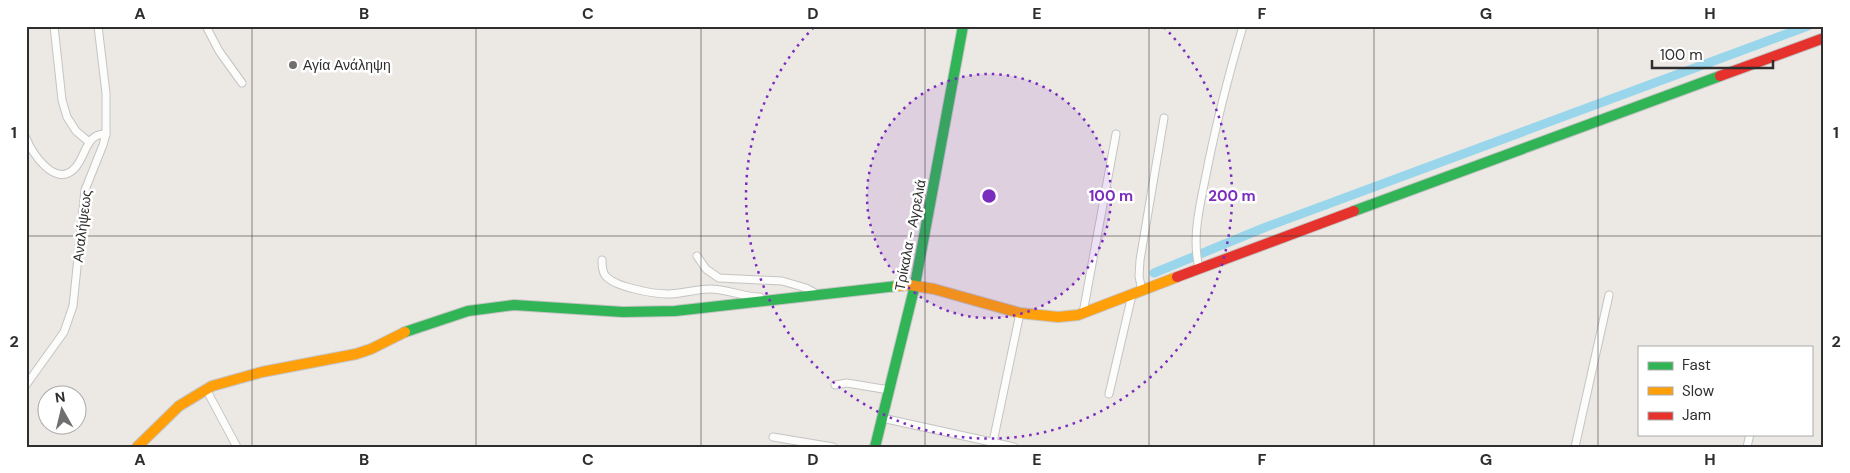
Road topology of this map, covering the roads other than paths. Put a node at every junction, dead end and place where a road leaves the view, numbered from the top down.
1 (54, 26) edge
2 (98, 26) edge
3 (206, 26) edge
4 (963, 26) edge
5 (1243, 26) edge
6 (1824, 38) edge
7 (242, 83) dead end
8 (1164, 118) dead end
9 (106, 134) junction
10 (1116, 134) dead end
11 (26, 138) edge
12 (90, 142) junction
13 (697, 256) dead end
14 (602, 260) dead end
15 (1198, 264) junction
16 (915, 285) junction
17 (1137, 293) junction
18 (819, 295) junction
19 (1609, 295) dead end
20 (778, 300) junction
21 (1020, 313) junction
22 (1083, 313) junction
23 (26, 385) edge
24 (835, 385) dead end
25 (206, 389) junction
26 (889, 390) junction
27 (1109, 394) dead end
28 (882, 418) junction
29 (773, 437) dead end
30 (993, 442) junction
31 (983, 443) edge
32 (137, 447) edge
33 (237, 447) edge
34 (832, 447) edge
35 (875, 447) edge
36 (1014, 447) edge
37 (1575, 447) edge

1 - 12 street
2 - 9 street, Αναλήψεως
3 - 7 street
4 - 16 street, Τρίκαλα - Αγρελιά
5 - 15 street
6 - 15 street
8 - 17 street
9 - 12 street
9 - 23 street, Αναλήψεως
10 - 22 street
11 - 12 street
13 - 18 street
14 - 20 street
15 - 17 street
16 - 18 street
16 - 21 street
16 - 26 street, Τρίκαλα - Αγρελιά
17 - 22 street
17 - 27 street
18 - 20 street
19 - 37 street
20 - 25 street
21 - 22 street
21 - 30 street
24 - 26 street
25 - 32 street
25 - 33 street
26 - 28 street, Τρίκαλα - Αγρελιά
28 - 31 street
28 - 35 street, Τρίκαλα - Αγρελιά
29 - 34 street
30 - 31 street
30 - 36 street

